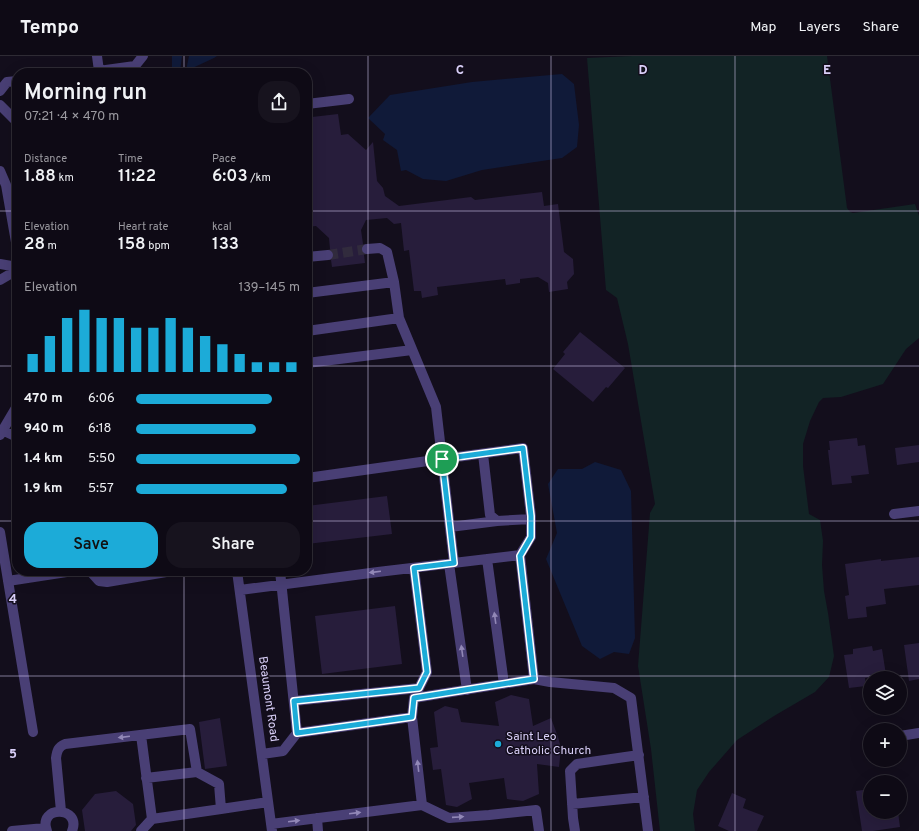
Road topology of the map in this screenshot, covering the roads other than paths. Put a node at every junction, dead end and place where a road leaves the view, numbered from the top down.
1 (97, 56) edge
2 (143, 56) edge
3 (99, 68) edge
4 (132, 68) edge
5 (8, 81) edge
6 (0, 91) edge
7 (349, 99) dead end
8 (312, 103) edge
9 (0, 105) edge
10 (12, 117) edge
11 (0, 171) edge
12 (12, 200) edge
13 (367, 249) tunnel mouth
14 (328, 255) tunnel mouth
15 (312, 257) edge
16 (0, 264) edge
17 (12, 267) edge
18 (12, 272) edge
19 (0, 280) edge
20 (394, 282) junction
21 (312, 292) edge
22 (399, 318) junction
23 (312, 330) edge
24 (412, 350) junction
25 (312, 362) edge
26 (12, 414) edge
27 (1, 433) edge
28 (12, 436) edge
29 (483, 454) junction
30 (442, 459) junction
31 (312, 477) edge
32 (919, 511) edge
33 (894, 514) dead end
34 (531, 519) junction
35 (497, 521) junction
36 (450, 527) junction
37 (0, 532) edge
38 (520, 556) junction
39 (487, 559) junction
40 (452, 563) junction
41 (414, 568) junction
42 (32, 576) edge
43 (95, 576) edge
44 (142, 576) edge
45 (238, 576) edge
46 (281, 576) edge
47 (8, 581) junction
48 (282, 585) junction
49 (240, 590) junction
50 (534, 679) junction
51 (504, 684) junction
52 (419, 688) junction
53 (467, 690) junction
54 (414, 698) junction
55 (294, 701) junction
56 (412, 717) junction
57 (33, 732) dead end
58 (297, 733) junction
59 (919, 733) edge
60 (141, 735) junction
61 (907, 735) edge
62 (262, 754) junction
63 (639, 755) junction
64 (197, 772) junction
65 (146, 778) junction
66 (644, 797) junction
67 (268, 802) junction
68 (572, 804) junction
69 (422, 805) junction
70 (221, 809) junction
71 (61, 811) junction
72 (316, 818) junction
73 (152, 819) junction
74 (272, 828) edge
75 (46, 829) edge
76 (12, 831) edge
77 (72, 831) edge
78 (141, 831) edge
79 (318, 831) edge
80 (539, 831) edge
81 (575, 831) edge
82 (648, 831) edge

1 - 3 street
2 - 4 street
5 - 6 street
7 - 8 street
9 - 10 street
11 - 12 street
13 - 20 street
14 - 15 street
16 - 17 street
18 - 19 street
20 - 21 street
20 - 22 street
22 - 23 street
22 - 24 street
24 - 25 street
24 - 30 street
26 - 27 street
27 - 28 street
29 - 30 street
29 - 34 street
29 - 35 street
30 - 31 street
30 - 36 street
32 - 33 street
34 - 35 street
34 - 38 street
35 - 36 street
36 - 40 street
37 - 47 street
38 - 39 street
38 - 50 street
39 - 40 street
51 -> 39 street
40 - 41 street
53 -> 40 street
41 -> 48 street
41 - 52 street
42 - 47 street
43 - 44 street
45 - 49 street, Beaumont Road
46 - 48 street
47 - 57 street
48 - 49 street
48 - 55 street
49 - 62 street, Beaumont Road
50 - 51 street
50 - 63 street
51 - 53 street
52 - 54 street
52 - 55 street
53 - 54 street
54 - 56 street
55 - 58 street
56 - 58 street
69 -> 56 street
58 - 62 street
59 - 61 street
60 - 64 street
60 - 65 street
60 -> 71 street
62 - 67 street, Beaumont Road
63 - 66 street
63 - 68 street
64 - 65 street
64 - 70 street
65 - 73 street
66 - 68 street
66 - 82 street
67 - 70 street
67 - 74 street, Beaumont Road
68 - 81 street
72 -> 69 street
69 -> 80 street
70 - 73 street
71 - 75 street
71 - 77 street
74 -> 72 street
72 - 79 street
73 - 78 street
75 - 76 street

